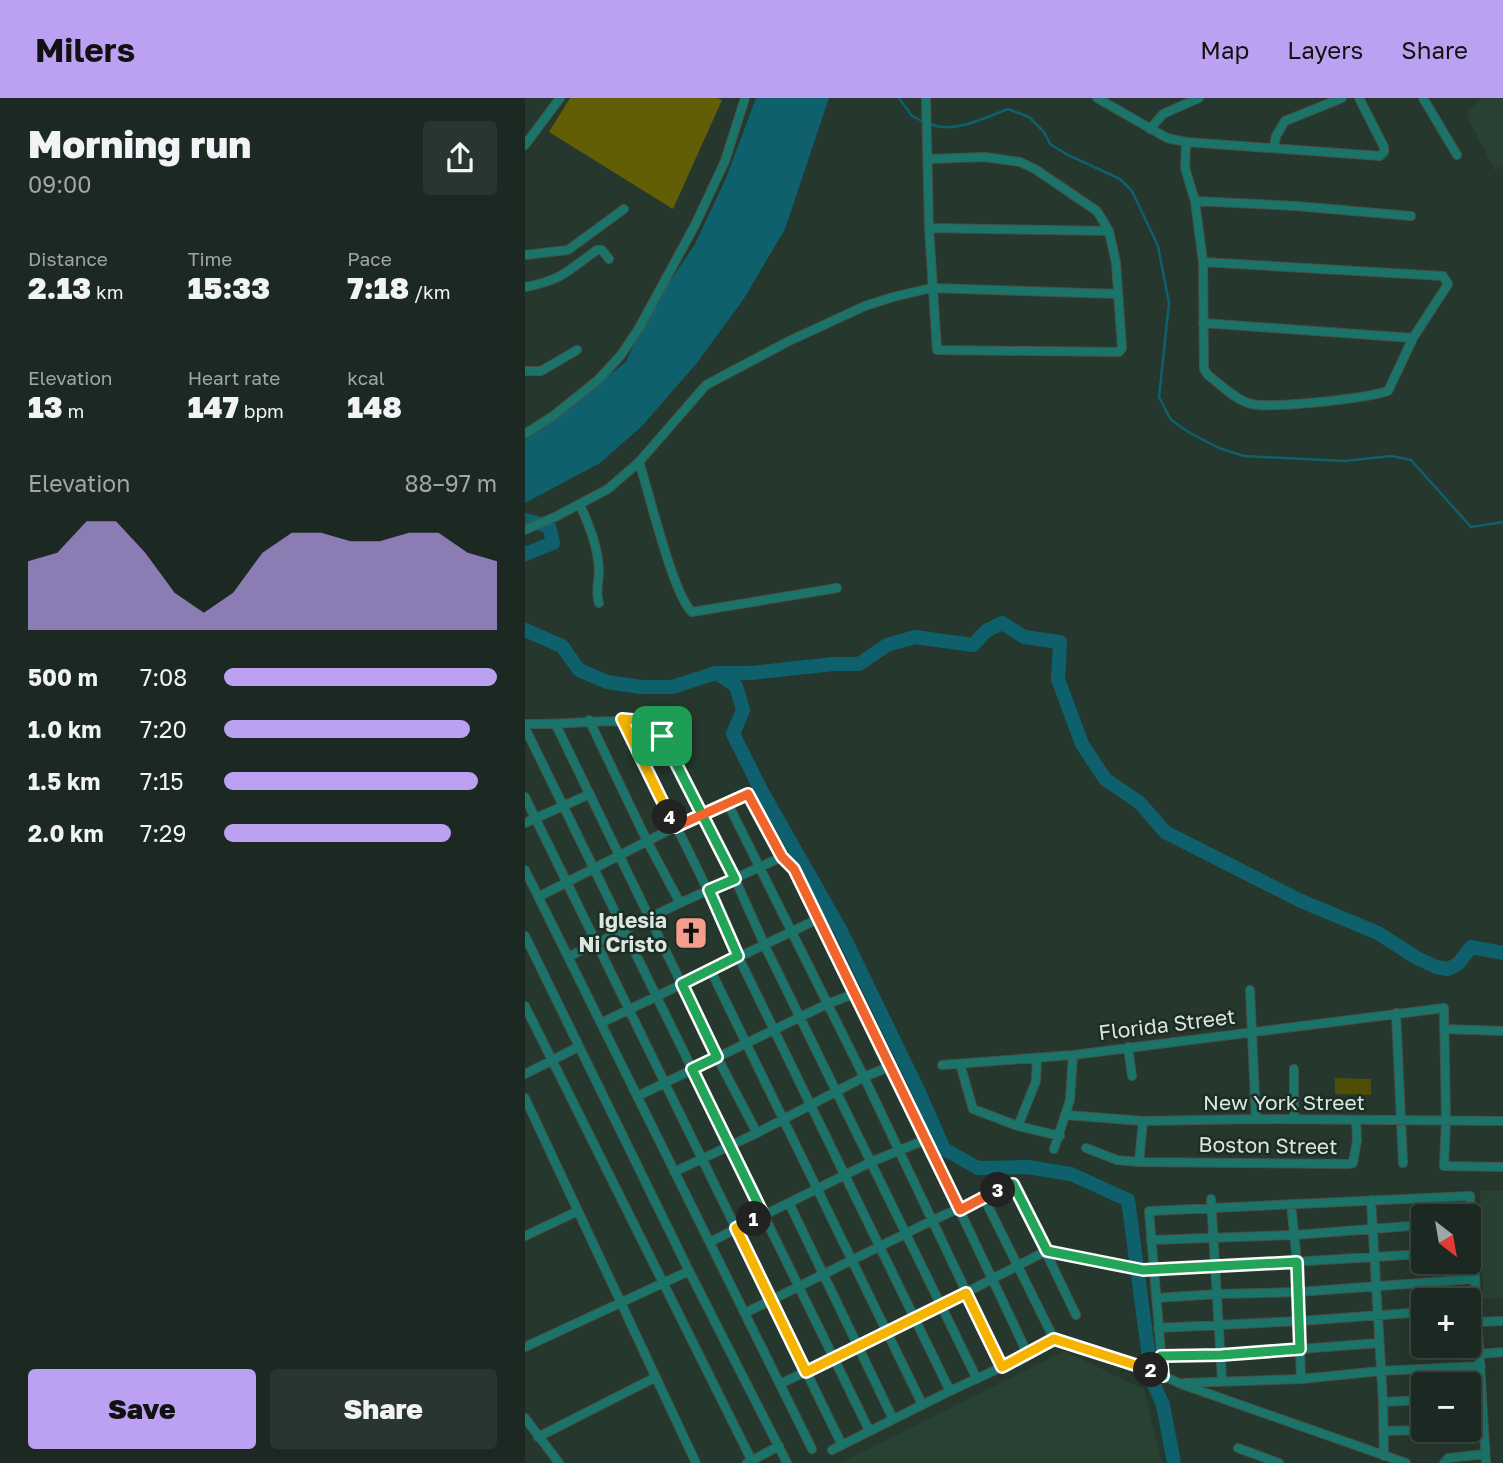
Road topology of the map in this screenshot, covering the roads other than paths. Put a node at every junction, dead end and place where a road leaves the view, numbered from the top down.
1 (560, 98) edge
2 (745, 98) edge
3 (926, 98) edge
4 (1097, 98) edge
5 (1199, 98) edge
6 (1342, 98) edge
7 (1359, 98) edge
8 (1423, 98) edge
9 (1150, 129) junction
10 (1186, 142) junction
11 (525, 145) edge
12 (1274, 147) junction
13 (1457, 155) dead end
14 (929, 159) junction
15 (1195, 201) junction
16 (624, 209) dead end
17 (1411, 216) dead end
18 (929, 228) junction
19 (1109, 231) junction
20 (525, 255) edge
21 (609, 259) dead end
22 (1203, 262) junction
23 (525, 288) edge
24 (931, 288) junction
25 (1118, 294) junction
26 (1203, 323) junction
27 (1413, 338) junction
28 (577, 350) dead end
29 (525, 370) edge
30 (525, 434) edge
31 (639, 462) junction
32 (580, 505) junction
33 (525, 529) edge
34 (837, 588) dead end
35 (599, 603) dead end
36 (622, 719) junction
37 (589, 720) junction
38 (556, 725) junction
39 (525, 726) edge
40 (590, 794) junction
41 (525, 797) edge
42 (727, 802) junction
43 (563, 805) junction
44 (704, 816) junction
45 (535, 818) junction
46 (525, 823) edge
47 (675, 827) junction
48 (647, 841) junction
49 (621, 856) junction
50 (782, 857) junction
51 (760, 866) junction
52 (525, 870) edge
53 (594, 870) junction
54 (735, 879) junction
55 (567, 882) junction
56 (709, 890) junction
57 (538, 897) junction
58 (680, 903) junction
59 (650, 917) junction
60 (818, 919) junction
61 (624, 930) junction
62 (791, 932) junction
63 (525, 936) edge
64 (597, 944) junction
65 (765, 946) junction
66 (738, 956) junction
67 (568, 957) junction
68 (710, 969) junction
69 (682, 984) junction
70 (1250, 990) dead end
71 (854, 994) junction
72 (656, 995) junction
73 (827, 1004) junction
74 (525, 1006) edge
75 (629, 1009) junction
76 (1396, 1013) junction
77 (800, 1018) junction
78 (601, 1023) junction
79 (775, 1029) junction
80 (1444, 1029) junction
81 (1252, 1031) junction
82 (1503, 1031) edge
83 (747, 1044) junction
84 (1128, 1046) junction
85 (578, 1047) junction
86 (1073, 1055) junction
87 (717, 1057) junction
88 (1037, 1058) junction
89 (552, 1061) junction
90 (960, 1064) junction
91 (942, 1065) dead end
92 (891, 1066) junction
93 (692, 1069) junction
94 (1294, 1069) dead end
95 (525, 1074) edge
96 (1132, 1076) dead end
97 (864, 1077) junction
98 (665, 1082) junction
99 (837, 1092) junction
100 (638, 1096) junction
101 (525, 1098) edge
102 (810, 1104) junction
103 (1066, 1115) junction
104 (784, 1118) junction
105 (1256, 1119) junction
106 (1294, 1119) junction
107 (1401, 1120) junction
108 (1143, 1121) junction
109 (1356, 1121) junction
110 (1446, 1121) junction
111 (1503, 1121) edge
112 (1018, 1126) junction
113 (757, 1133) junction
114 (1060, 1136) junction
115 (925, 1140) junction
116 (730, 1146) junction
117 (1086, 1148) dead end
118 (1054, 1149) dead end
119 (898, 1150) junction
120 (702, 1157) junction
121 (871, 1162) junction
122 (1139, 1163) junction
123 (1403, 1163) dead end
124 (1503, 1167) edge
125 (674, 1172) junction
126 (845, 1175) junction
127 (817, 1189) junction
128 (983, 1196) junction
129 (1212, 1199) dead end
130 (1371, 1200) junction
131 (789, 1203) junction
132 (1291, 1204) junction
133 (1470, 1204) edge
134 (1212, 1209) junction
135 (960, 1210) junction
136 (578, 1212) junction
137 (763, 1214) junction
138 (931, 1221) junction
139 (1411, 1226) edge
140 (736, 1228) junction
141 (1373, 1228) junction
142 (907, 1234) junction
143 (1294, 1234) junction
144 (525, 1236) edge
145 (1214, 1236) junction
146 (1151, 1240) junction
147 (710, 1242) junction
148 (880, 1246) junction
149 (1047, 1251) junction
150 (1411, 1254) edge
151 (1374, 1256) junction
152 (852, 1260) junction
153 (1297, 1262) junction
154 (1018, 1265) junction
155 (1216, 1267) junction
156 (1153, 1269) junction
157 (689, 1271) junction
158 (823, 1274) junction
159 (1474, 1274) edge
160 (993, 1279) junction
161 (1475, 1279) junction
162 (663, 1282) junction
163 (799, 1286) junction
164 (1376, 1286) junction
165 (1474, 1288) edge
166 (1298, 1292) junction
167 (966, 1293) junction
168 (1218, 1294) junction
169 (1156, 1298) junction
170 (771, 1300) junction
171 (621, 1303) junction
172 (942, 1305) junction
173 (745, 1313) junction
174 (1411, 1313) edge
175 (1076, 1315) dead end
176 (1378, 1316) junction
177 (915, 1319) junction
178 (1300, 1321) junction
179 (1503, 1321) edge
180 (1481, 1322) edge
181 (1219, 1325) junction
182 (1158, 1328) junction
183 (887, 1332) junction
184 (1054, 1339) junction
185 (1379, 1343) junction
186 (857, 1346) junction
187 (525, 1347) edge
188 (1300, 1349) junction
189 (1503, 1352) edge
190 (1481, 1354) edge
191 (1028, 1355) junction
192 (1221, 1355) junction
193 (1161, 1356) junction
194 (834, 1358) junction
195 (1481, 1358) edge
196 (1481, 1366) junction
197 (1002, 1367) junction
198 (1380, 1371) junction
199 (806, 1372) junction
200 (1159, 1374) junction
201 (656, 1377) junction
202 (977, 1379) junction
203 (1301, 1379) junction
204 (1222, 1380) junction
205 (781, 1384) junction
206 (1181, 1384) junction
207 (950, 1391) junction
208 (1482, 1397) joint
209 (1411, 1401) edge
210 (1383, 1402) junction
211 (922, 1404) junction
212 (525, 1418) edge
213 (893, 1419) junction
214 (1484, 1429) joint
215 (869, 1430) junction
216 (1411, 1430) edge
217 (1383, 1431) junction
218 (538, 1437) junction
219 (842, 1445) junction
220 (779, 1446) junction
221 (1238, 1448) dead end
222 (812, 1449) dead end
223 (832, 1450) dead end
224 (1384, 1456) junction
225 (1485, 1459) edge
226 (750, 1462) edge
227 (559, 1463) edge
228 (696, 1463) edge
229 (787, 1463) edge
230 (1279, 1463) edge
231 (1406, 1463) edge
232 (1444, 1463) edge

1 - 11 street
2 - 30 street
3 - 14 street
4 - 9 street
5 - 9 street
6 - 12 street
7 - 12 street
8 - 13 street
9 - 10 street
10 - 12 street
10 - 15 street
14 - 18 street
14 - 19 street
15 - 17 street
15 - 22 street
16 - 20 street
18 - 19 street
18 - 24 street
19 - 25 street
21 - 23 street
22 - 26 street
22 - 27 street
24 - 25 street
24 - 25 street
24 - 31 street
26 - 27 street
26 - 27 street
28 - 29 street
31 - 32 street
31 - 34 street
32 - 33 street
32 - 35 street
36 - 37 street
36 - 44 street
36 - 47 street
37 - 38 street
37 - 48 street
38 - 39 street
38 - 40 street
39 - 43 street
40 - 43 street
40 - 49 street
41 - 45 street
42 - 44 street
42 - 50 street
42 - 51 street
43 - 45 street
43 - 53 street
44 - 47 street
44 - 54 street
45 - 46 street
45 - 55 street
47 - 48 street
47 - 56 street
48 - 49 street
48 - 58 street
49 - 53 street
49 - 59 street
50 - 51 street
50 - 60 street
51 - 54 street
51 - 62 street
52 - 57 street
53 - 55 street
53 - 61 street
54 - 56 street
54 - 65 street
55 - 57 street
55 - 64 street
56 - 58 street
56 - 66 street
57 - 67 street
58 - 59 street
59 - 61 street
59 - 69 street
60 - 62 street
60 - 71 street
61 - 64 street
61 - 72 street
62 - 65 street
62 - 73 street
63 - 85 street
64 - 67 street
64 - 75 street
65 - 66 street
65 - 77 street
66 - 68 street
66 - 79 street
67 - 78 street
68 - 69 street
68 - 83 street
69 - 72 street
69 - 87 street
70 - 81 street
71 - 73 street
71 - 92 street
72 - 75 street
72 - 93 street
73 - 77 street
73 - 97 street
74 - 89 street
75 - 78 street
75 - 98 street
76 - 80 street, Florida Street
76 - 81 street, Florida Street
76 - 107 street
77 - 79 street
77 - 99 street
78 - 100 street
79 - 83 street
79 - 102 street
80 - 82 street
80 - 110 street
81 - 84 street, Florida Street
81 - 105 street
83 - 87 street
83 - 104 street
84 - 86 street, Florida Street
84 - 96 street
85 - 89 street
85 - 157 street
86 - 88 street, Florida Street
86 - 103 street
87 - 93 street
87 - 113 street
88 - 90 street, Florida Street
88 - 112 street
89 - 95 street
89 - 162 street
90 - 91 street, Florida Street
90 - 112 street
92 - 97 street
92 - 115 street
93 - 98 street
93 - 116 street
94 - 106 street
97 - 99 street
97 - 119 street
98 - 100 street
98 - 120 street
99 - 102 street
99 - 121 street
100 - 125 street
101 - 136 street
102 - 104 street
102 - 126 street
103 - 108 street, New York Street
103 - 114 street
104 - 113 street
104 - 127 street
105 - 106 street, New York Street
105 - 108 street, New York Street
106 - 109 street, New York Street
107 - 109 street, New York Street
107 - 110 street, New York Street
107 - 123 street
108 - 122 street
109 - 122 street, Boston Street
110 - 111 street, New York Street
110 - 124 street
112 - 114 street
113 - 116 street
114 - 118 street
115 - 119 street
115 - 135 street
116 - 120 street
116 - 137 street
117 - 122 street, Boston Street
119 - 121 street
119 - 138 street
120 - 125 street
120 - 140 street
121 - 126 street
121 - 142 street
125 - 147 street
126 - 127 street
126 - 148 street
127 - 131 street
127 - 152 street
128 - 135 street
128 - 149 street
128 - 154 street
129 - 134 street
130 - 132 street
130 - 133 street
130 - 141 street
131 - 137 street
131 - 158 street
132 - 134 street
132 - 143 street
134 - 145 street
134 - 146 street
135 - 138 street
135 - 160 street
136 - 144 street
136 - 171 street
137 - 140 street
137 - 163 street
138 - 142 street
138 - 167 street
139 - 141 street
140 - 147 street
140 - 170 street
141 - 143 street
141 - 151 street
142 - 148 street
142 - 172 street
143 - 145 street
143 - 153 street
145 - 146 street
145 - 155 street
146 - 156 street
147 - 173 street
148 - 152 street
148 - 177 street
149 - 154 street
149 - 156 street
149 - 175 street
150 - 151 street
151 - 153 street
151 - 164 street
152 - 158 street
152 - 183 street
153 - 155 street
153 - 166 street
154 - 160 street
154 - 184 street
155 - 156 street
155 - 168 street
156 - 169 street
157 - 162 street
157 - 220 street
158 - 163 street
158 - 186 street
159 - 161 street
160 - 167 street
160 - 191 street
161 - 164 street
161 - 165 street
162 - 171 street
162 - 226 street
163 - 170 street
163 - 194 street
164 - 166 street
164 - 176 street
166 - 168 street
166 - 178 street
167 - 172 street
167 - 197 street
168 - 169 street
168 - 181 street
169 - 182 street
170 - 173 street
170 - 199 street
171 - 187 street
171 - 201 street
172 - 177 street
172 - 202 street
173 - 205 street
174 - 176 street
176 - 178 street
176 - 185 street
177 - 183 street
177 - 207 street
178 - 181 street
178 - 188 street
179 - 180 street
181 - 182 street
181 - 192 street
182 - 193 street
183 - 186 street
183 - 211 street
184 - 191 street
184 - 200 street
185 - 188 street
185 - 198 street
186 - 194 street
186 - 213 street
188 - 192 street
188 - 203 street
189 - 190 street
191 - 197 street
192 - 193 street
192 - 204 street
193 - 200 street
194 - 199 street
194 - 215 street
195 - 196 street
196 - 198 street
196 - 208 street
197 - 202 street
198 - 203 street
198 - 210 street
199 - 205 street
199 - 219 street
200 - 206 street
201 - 218 street
201 - 228 street
202 - 207 street
203 - 204 street
204 - 206 street
205 - 222 street
206 - 224 street
207 - 211 street
208 - 214 street
209 - 210 street
210 - 217 street
211 - 213 street
212 - 218 street
213 - 215 street
214 - 225 street
215 - 219 street
216 - 217 street
217 - 224 street
218 - 227 street
219 - 223 street
220 - 226 street
220 - 229 street
221 - 230 street
224 - 231 street
225 - 232 street

